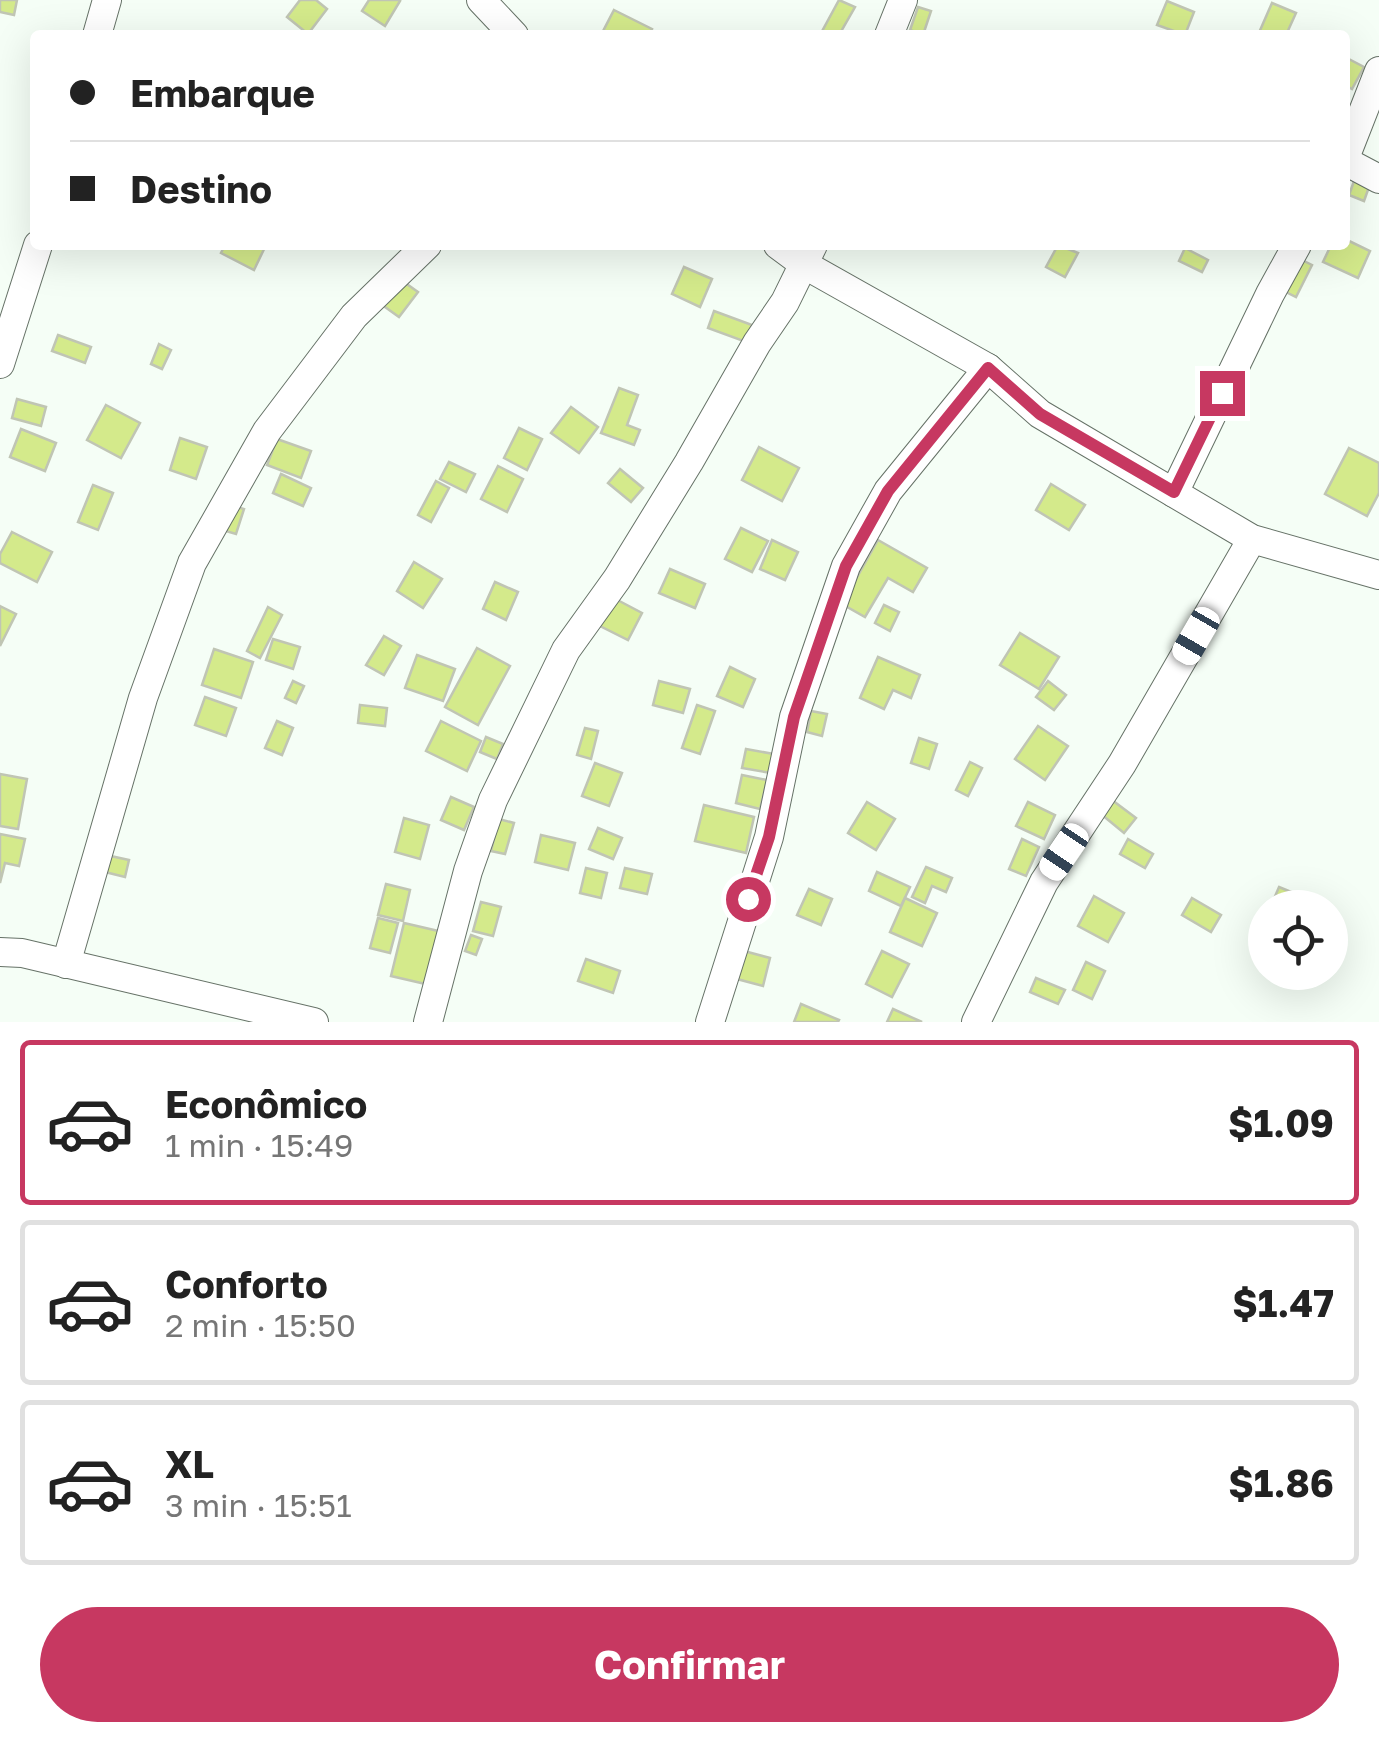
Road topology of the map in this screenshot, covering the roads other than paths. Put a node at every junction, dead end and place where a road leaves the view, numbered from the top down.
1 (107, 0) edge
2 (481, 0) edge
3 (903, 0) edge
4 (98, 30) edge
5 (509, 30) edge
6 (891, 30) edge
7 (1379, 72) edge
8 (1350, 146) edge
9 (1350, 162) edge
10 (1379, 179) edge
11 (36, 250) edge
12 (423, 250) edge
13 (1294, 250) edge
14 (809, 255) edge
15 (0, 364) edge
16 (988, 368) junction
17 (1174, 492) junction
18 (1252, 539) junction
19 (1379, 576) edge
20 (0, 952) edge
21 (66, 964) junction
22 (314, 1022) edge
23 (428, 1022) edge
24 (710, 1022) edge
25 (976, 1022) edge

1 - 4 street
2 - 5 street
3 - 6 street
7 - 8 street
9 - 10 street
11 - 15 street
12 - 21 street
13 - 17 street
14 - 16 street
14 - 23 street
16 - 17 street
16 - 24 street
17 - 18 street
18 - 19 street
18 - 25 street
20 - 21 street
21 - 22 street

